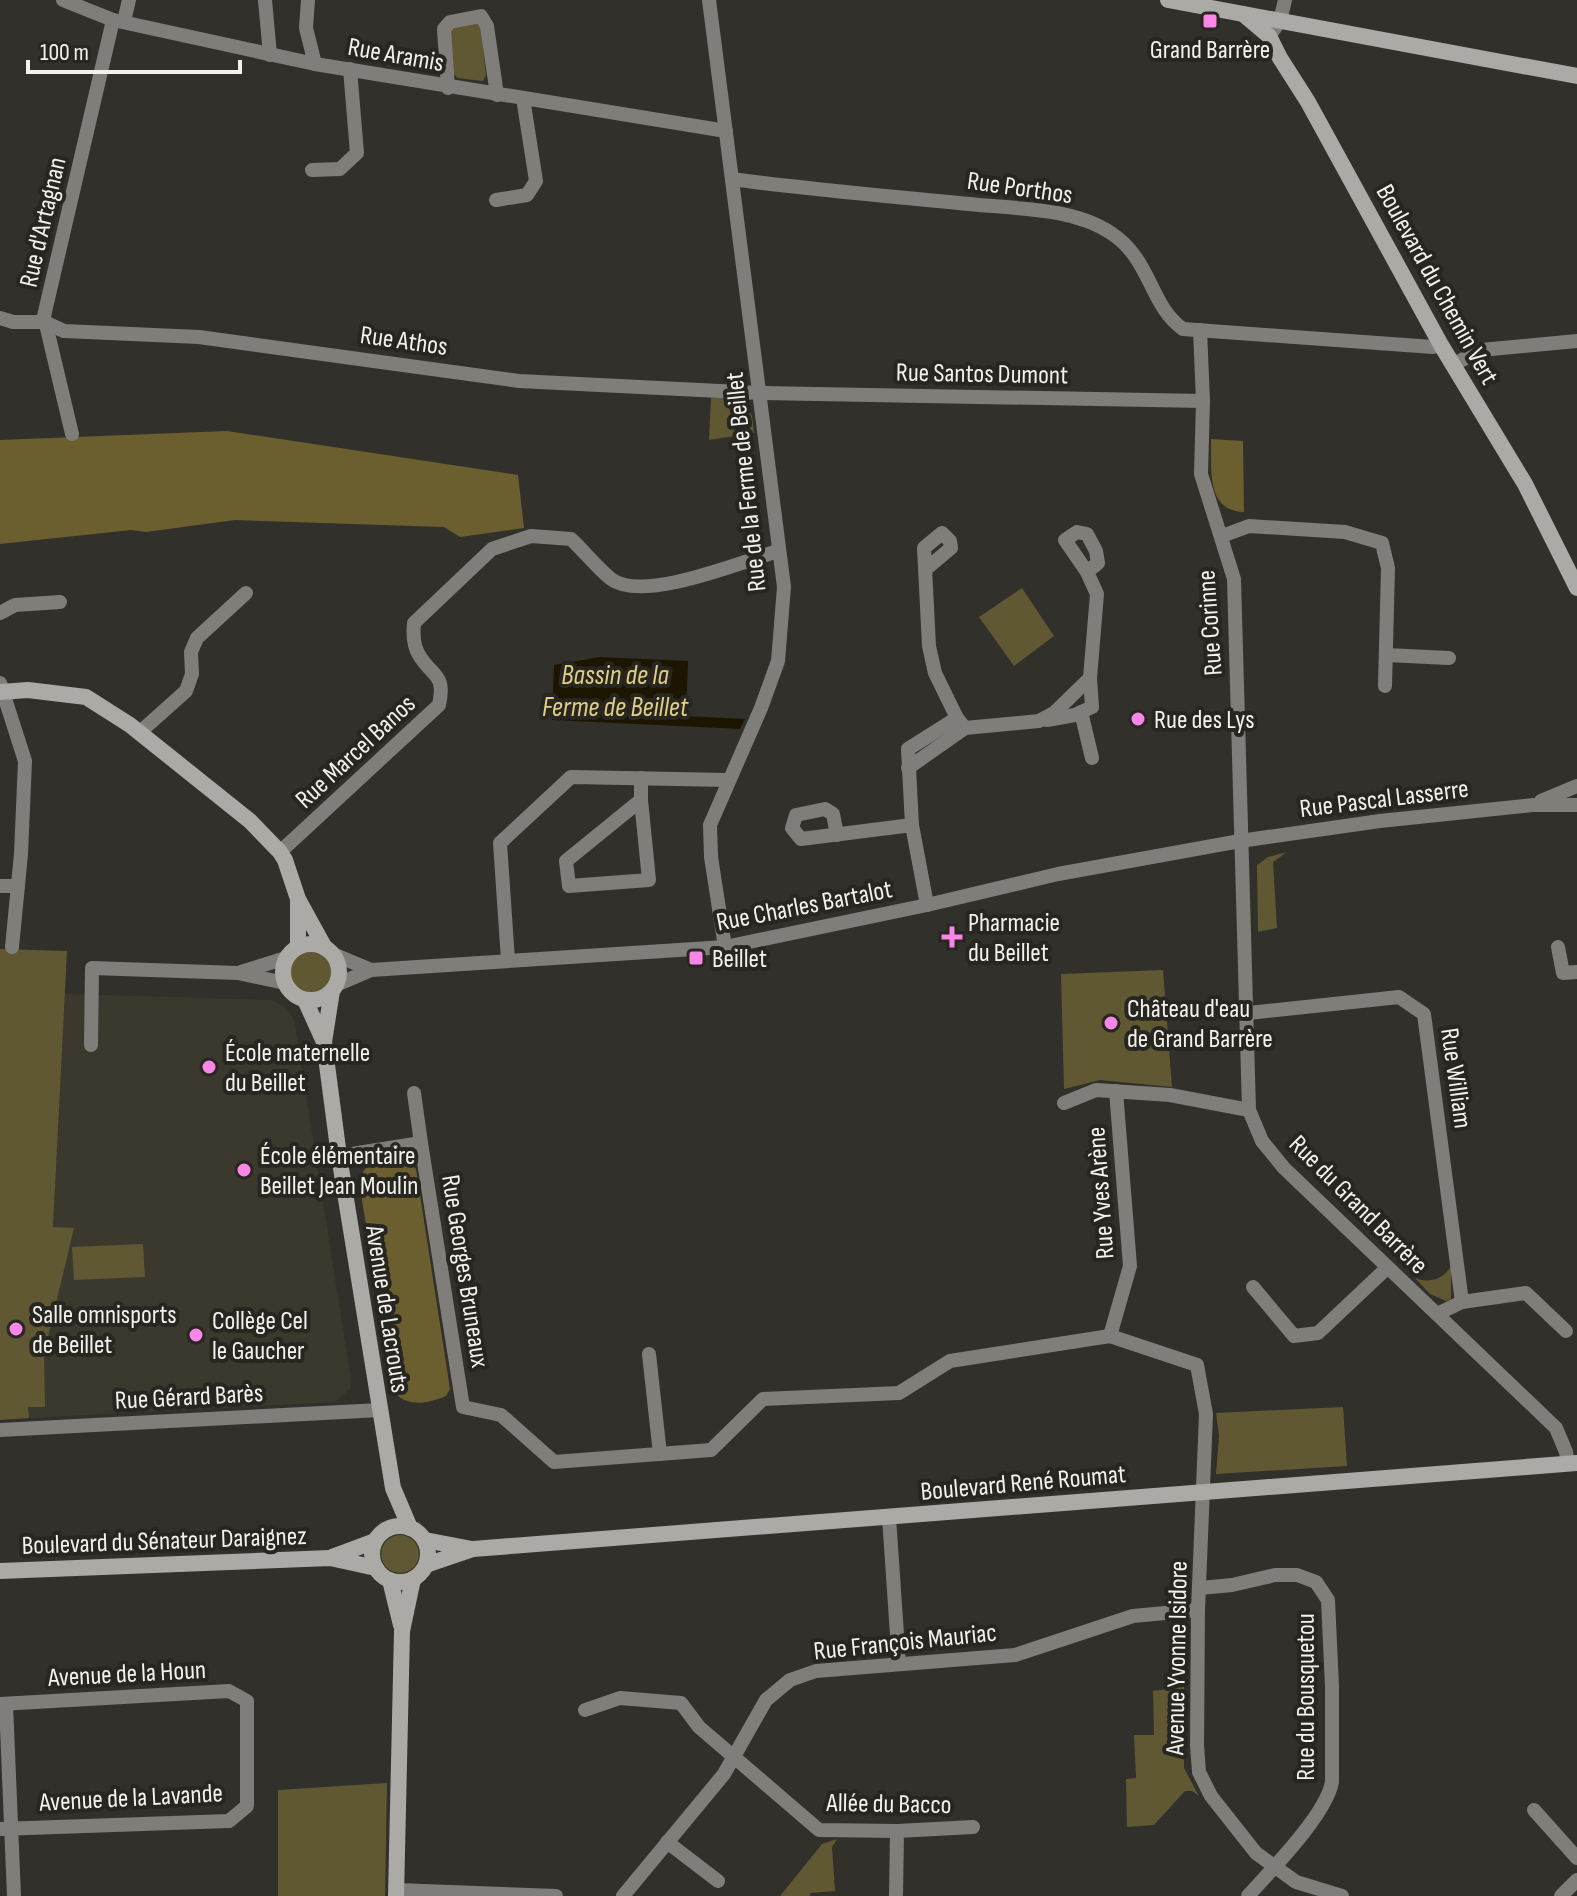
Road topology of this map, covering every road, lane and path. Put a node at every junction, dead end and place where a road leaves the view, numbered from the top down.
1 (129, 0) edge
2 (265, 0) edge
3 (308, 0) edge
4 (709, 0) edge
5 (1168, 0) edge
6 (1285, 0) edge
7 (69, 1) edge
8 (1244, 7) edge
9 (118, 21) junction
10 (1280, 21) junction
11 (1269, 36) junction
12 (270, 55) junction
13 (315, 64) junction
14 (350, 69) junction
15 (1577, 76) edge
16 (448, 88) junction
17 (497, 95) junction
18 (523, 98) junction
19 (726, 131) junction
20 (312, 170) dead end
21 (732, 179) junction
22 (496, 200) dead end
23 (0, 318) edge
24 (44, 322) junction
25 (1200, 330) junction
26 (1577, 341) edge
27 (1441, 345) junction
28 (1454, 364) junction
29 (760, 393) junction
30 (1203, 401) junction
31 (72, 434) dead end
32 (1222, 536) junction
33 (778, 551) junction
34 (926, 569) dead end
35 (1087, 572) dead end
36 (1577, 588) edge
37 (246, 593) dead end
38 (60, 602) dead end
39 (1, 612) edge
40 (1386, 655) junction
41 (1449, 658) dead end
42 (1090, 678) junction
43 (1385, 686) dead end
44 (1, 689) edge
45 (1081, 712) junction
46 (1039, 721) junction
47 (961, 723) junction
48 (139, 733) junction
49 (1092, 758) dead end
50 (641, 778) junction
51 (728, 780) junction
52 (1577, 786) edge
53 (641, 800) junction
54 (1533, 805) junction
55 (1577, 805) edge
56 (912, 825) junction
57 (837, 835) dead end
58 (1240, 841) junction
59 (280, 852) junction
60 (0, 886) edge
61 (18, 886) junction
62 (298, 899) junction
63 (927, 905) junction
64 (12, 947) dead end
65 (725, 947) junction
66 (1558, 947) dead end
67 (329, 951) junction
68 (292, 953) junction
69 (508, 960) junction
70 (371, 970) junction
71 (1577, 972) edge
72 (238, 973) junction
73 (285, 983) junction
74 (334, 988) junction
75 (305, 1000) junction
76 (1248, 1013) junction
77 (324, 1042) junction
78 (91, 1045) dead end
79 (1116, 1091) junction
80 (414, 1093) dead end
81 (1064, 1103) dead end
82 (1249, 1110) junction
83 (421, 1143) junction
84 (339, 1156) junction
85 (1387, 1268) junction
86 (1253, 1287) dead end
87 (1462, 1302) junction
88 (1437, 1314) junction
89 (1566, 1331) dead end
90 (1110, 1336) junction
91 (649, 1354) dead end
92 (380, 1410) junction
93 (0, 1430) edge
94 (660, 1454) junction
95 (1572, 1463) edge
96 (393, 1488) junction
97 (1202, 1491) junction
98 (889, 1517) junction
99 (410, 1528) junction
100 (382, 1535) junction
101 (425, 1540) junction
102 (473, 1549) junction
103 (330, 1558) junction
104 (426, 1565) junction
105 (376, 1568) junction
106 (0, 1571) edge
107 (413, 1579) junction
108 (390, 1580) junction
109 (1200, 1588) junction
110 (1198, 1610) junction
111 (402, 1631) junction
112 (899, 1664) junction
113 (3, 1704) edge
114 (585, 1710) dead end
115 (249, 1756) joint
116 (733, 1757) junction
117 (1534, 1810) dead end
118 (973, 1827) dead end
119 (6, 1828) edge
120 (897, 1831) junction
121 (667, 1842) junction
122 (1577, 1858) edge
123 (1275, 1866) junction
124 (1577, 1880) edge
125 (718, 1881) dead end
126 (396, 1893) edge
127 (14, 1896) edge
128 (556, 1896) edge
129 (623, 1896) edge
130 (896, 1896) edge
131 (1248, 1896) edge
132 (1342, 1896) edge
133 (1561, 1896) edge

1 - 9 street, Rue d'Artagnan
2 - 12 street
3 - 13 street
4 - 19 street, Rue de la Ferme de Beillet
5 - 8 street
6 - 10 street
7 - 9 street, Rue Aramis
8 - 10 street
8 - 11 street, Boulevard du Chemin Vert
9 - 12 street, Rue Aramis
9 - 24 street, Rue d'Artagnan
10 - 11 street
10 - 15 street
11 - 27 street, Boulevard du Chemin Vert
12 - 13 street, Rue Aramis
13 - 14 street, Rue Aramis
14 - 16 street, Rue Aramis
14 - 20 street
16 - 17 street, Rue Aramis
16 - 17 street
17 - 18 street, Rue Aramis
18 - 19 street, Rue Aramis
18 - 22 street
19 - 21 street, Rue de la Ferme de Beillet
21 - 25 street, Rue Porthos
21 - 29 street, Rue de la Ferme de Beillet
23 - 24 street, Rue Athos
24 - 29 street, Rue Athos
24 - 31 street, Rue d'Artagnan
25 - 27 street, Rue Porthos
25 - 30 street, Rue Corinne
26 - 28 street
27 - 28 street, Boulevard du Chemin Vert
28 - 36 street, Boulevard du Chemin Vert
29 - 30 street, Rue Santos Dumont
29 - 33 street, Rue de la Ferme de Beillet
30 - 32 street, Rue Corinne
32 - 40 street
32 - 58 street, Rue Corinne
33 - 51 street, Rue de la Ferme de Beillet
33 - 59 street, Rue Marcel Banos
34 - 47 street
35 - 42 street
37 - 48 street
38 - 39 street
40 - 41 street
40 - 43 street
42 - 45 street
42 - 46 street
44 - 48 street
44 - 61 street
45 - 46 street
45 - 49 street
46 - 47 street
47 - 56 street
48 - 59 street
50 - 51 street
50 - 53 street
50 - 69 street
51 - 65 street, Rue de la Ferme de Beillet
52 - 54 street, Rue Pascal Lasserre
53 - 53 street
54 - 55 street, Rue Pascal Lasserre
54 - 58 street, Rue Pascal Lasserre
56 - 57 street
56 - 63 street
58 - 63 street, Rue Charles Bartalot
58 - 76 street, Rue Corinne
59 - 62 street
60 - 61 street
61 - 64 street
62 - 67 street
62 - 68 street
63 - 65 street, Rue Charles Bartalot
65 - 69 street, Rue Charles Bartalot
66 - 71 street
67 - 68 street
67 - 70 street, Rue Charles Bartalot
67 - 74 street
68 - 72 street
68 - 73 street
69 - 70 street, Rue Charles Bartalot
70 - 74 street, Rue Charles Bartalot
72 - 73 street
72 - 78 street
73 - 75 street
74 - 75 street
74 - 77 street, Avenue de Lacrouts
75 - 77 street, Avenue de Lacrouts
76 - 82 street, Rue Corinne
76 - 87 street, Rue William
77 - 84 street, Avenue de Lacrouts
79 - 81 street
79 - 82 street
79 - 90 street, Rue Yves Arène
80 - 83 street, Rue Georges Bruneaux
82 - 85 street, Rue du Grand Barrère
83 - 84 street, Rue Georges Bruneaux
83 - 94 street, Rue Georges Bruneaux
84 - 92 street, Avenue de Lacrouts
85 - 86 street
85 - 88 street, Rue du Grand Barrère
87 - 88 street
87 - 89 street
88 - 95 street, Rue du Grand Barrère
90 - 94 street
90 - 97 street, Avenue Yvonne Isidore
91 - 94 street
92 - 93 street, Rue Gérard Barès
92 - 96 street, Avenue de Lacrouts
95 - 97 street, Boulevard René Roumat
96 - 99 street, Avenue de Lacrouts
96 - 100 street, Avenue de Lacrouts
97 - 98 street, Boulevard René Roumat
97 - 109 street, Avenue Yvonne Isidore
98 - 102 street, Boulevard René Roumat
98 - 112 street
99 - 100 street
99 - 101 street
100 - 103 street, Boulevard du Sénateur Daraignez
100 - 105 street
101 - 102 street, Boulevard René Roumat
101 - 104 street
102 - 104 street, Boulevard René Roumat
103 - 105 street, Boulevard du Sénateur Daraignez
103 - 106 street, Boulevard du Sénateur Daraignez
104 - 107 street
105 - 108 street
107 - 108 street
107 - 111 street
108 - 111 street
109 - 110 street, Avenue Yvonne Isidore
109 - 123 street, Rue du Bousquetou
110 - 112 street, Rue François Mauriac
110 - 123 street, Avenue Yvonne Isidore
111 - 126 street
112 - 116 street, Rue François Mauriac
113 - 115 street, Avenue de la Houn
113 - 119 street
114 - 116 street, Allée du Bacco
115 - 119 street, Avenue de la Lavande
116 - 120 street, Allée du Bacco
116 - 121 street, Rue François Mauriac
117 - 122 street
118 - 120 street, Allée du Bacco
119 - 127 street
120 - 130 street
121 - 125 street
121 - 129 street, Rue François Mauriac
123 - 131 street, Rue du Bousquetou
123 - 132 street, Avenue Yvonne Isidore
124 - 133 street
126 - 128 street

